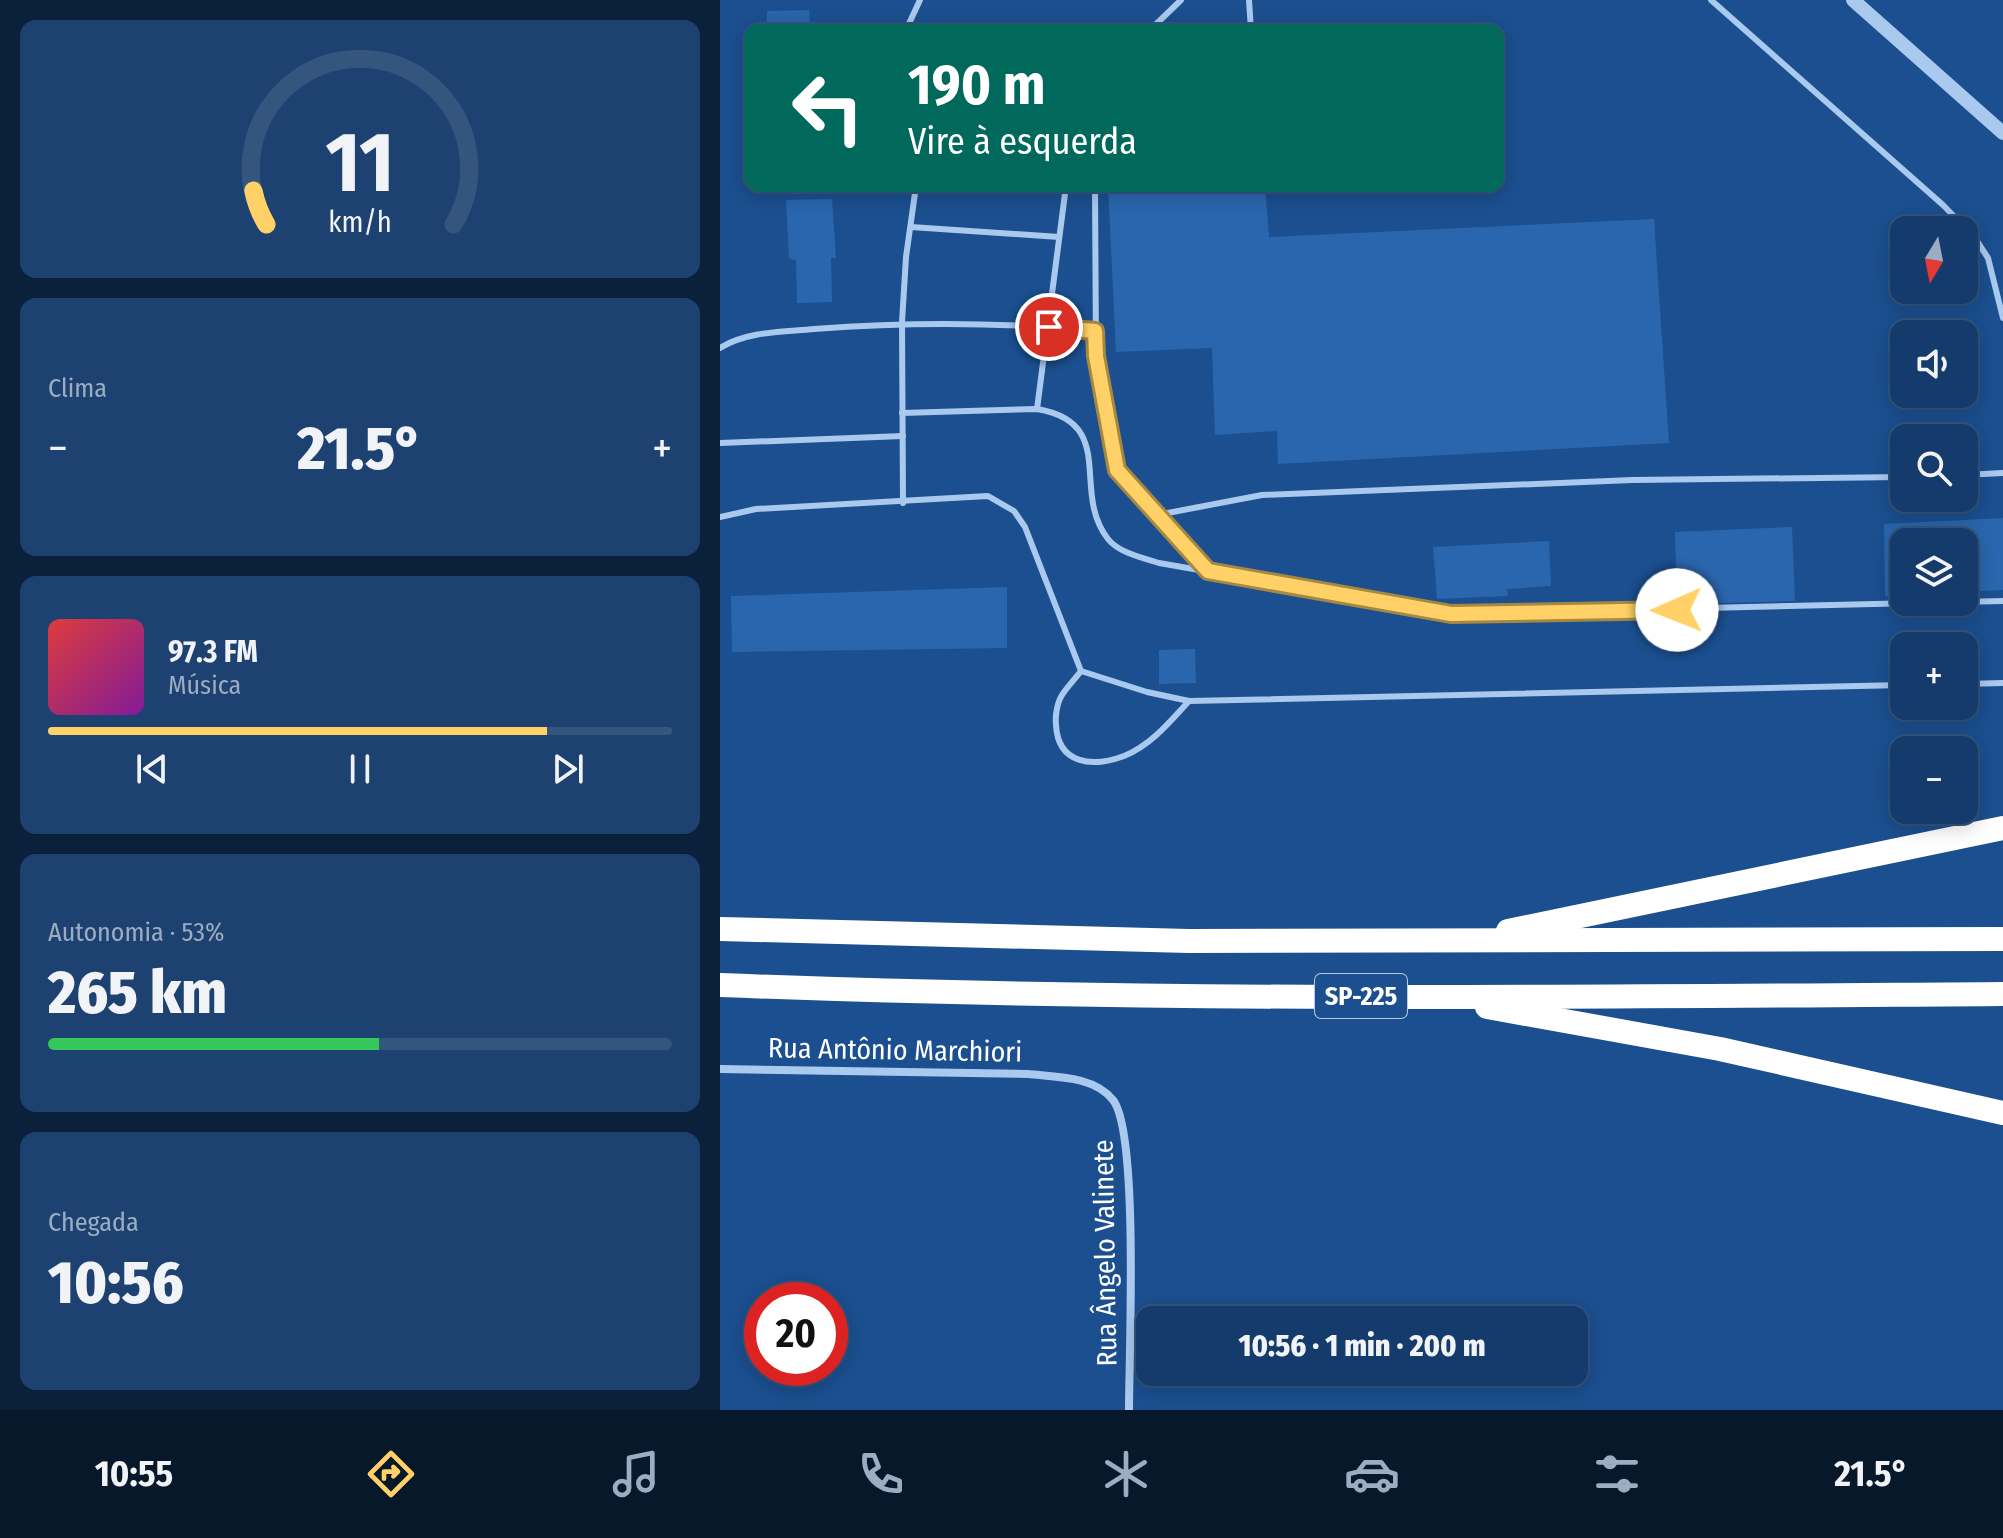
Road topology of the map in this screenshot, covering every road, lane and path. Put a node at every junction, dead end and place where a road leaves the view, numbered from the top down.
1 (920, 0) edge
2 (1181, 0) edge
3 (1249, 0) edge
4 (1711, 0) edge
5 (1853, 0) edge
6 (909, 24) edge
7 (1156, 24) edge
8 (1251, 24) edge
9 (2002, 132) edge
10 (915, 192) edge
11 (1065, 192) edge
12 (1095, 192) edge
13 (911, 227) junction
14 (1059, 237) junction
15 (2003, 318) edge
16 (902, 322) junction
17 (1049, 327) junction
18 (1095, 331) junction
19 (720, 348) edge
20 (1037, 409) junction
21 (902, 413) junction
22 (903, 436) junction
23 (720, 443) edge
24 (2003, 473) edge
25 (1978, 474) edge
26 (1890, 477) edge
27 (903, 503) junction
28 (1157, 515) junction
29 (720, 517) edge
30 (1208, 571) junction
31 (2003, 601) edge
32 (1081, 671) junction
33 (2003, 683) edge
34 (1978, 684) edge
35 (1890, 685) edge
36 (1189, 701) junction
37 (2003, 828) edge
38 (720, 929) edge
39 (2003, 939) edge
40 (1455, 942) junction
41 (720, 985) edge
42 (2003, 994) edge
43 (1425, 996) junction
44 (720, 1069) edge
45 (1069, 1078) joint
46 (2003, 1113) edge
47 (1129, 1410) edge

1 - 6 lane
2 - 7 lane
3 - 8 lane
4 - 15 lane
5 - 9 street
10 - 13 lane
11 - 14 lane
12 - 18 lane
13 - 14 lane
13 - 16 lane
14 - 17 lane
16 - 17 lane
16 - 19 lane
16 - 21 lane
17 - 18 lane
17 - 20 lane
18 - 28 lane
20 - 21 lane
20 - 30 lane
21 - 22 lane
22 - 23 lane
22 - 27 lane
24 - 25 lane
26 - 28 lane
27 - 29 lane
27 - 32 lane
28 - 30 lane
30 - 31 lane
32 - 36 lane
32 - 36 lane
33 - 34 lane
35 - 36 lane
37 - 40 highway
38 - 40 highway, SP-225
39 - 40 highway, SP-225
41 - 43 highway, SP-225
42 - 43 highway, SP-225
43 - 46 highway
44 - 45 street, Rua Antônio Marchiori
45 - 47 street, Rua Ângelo Valinete

